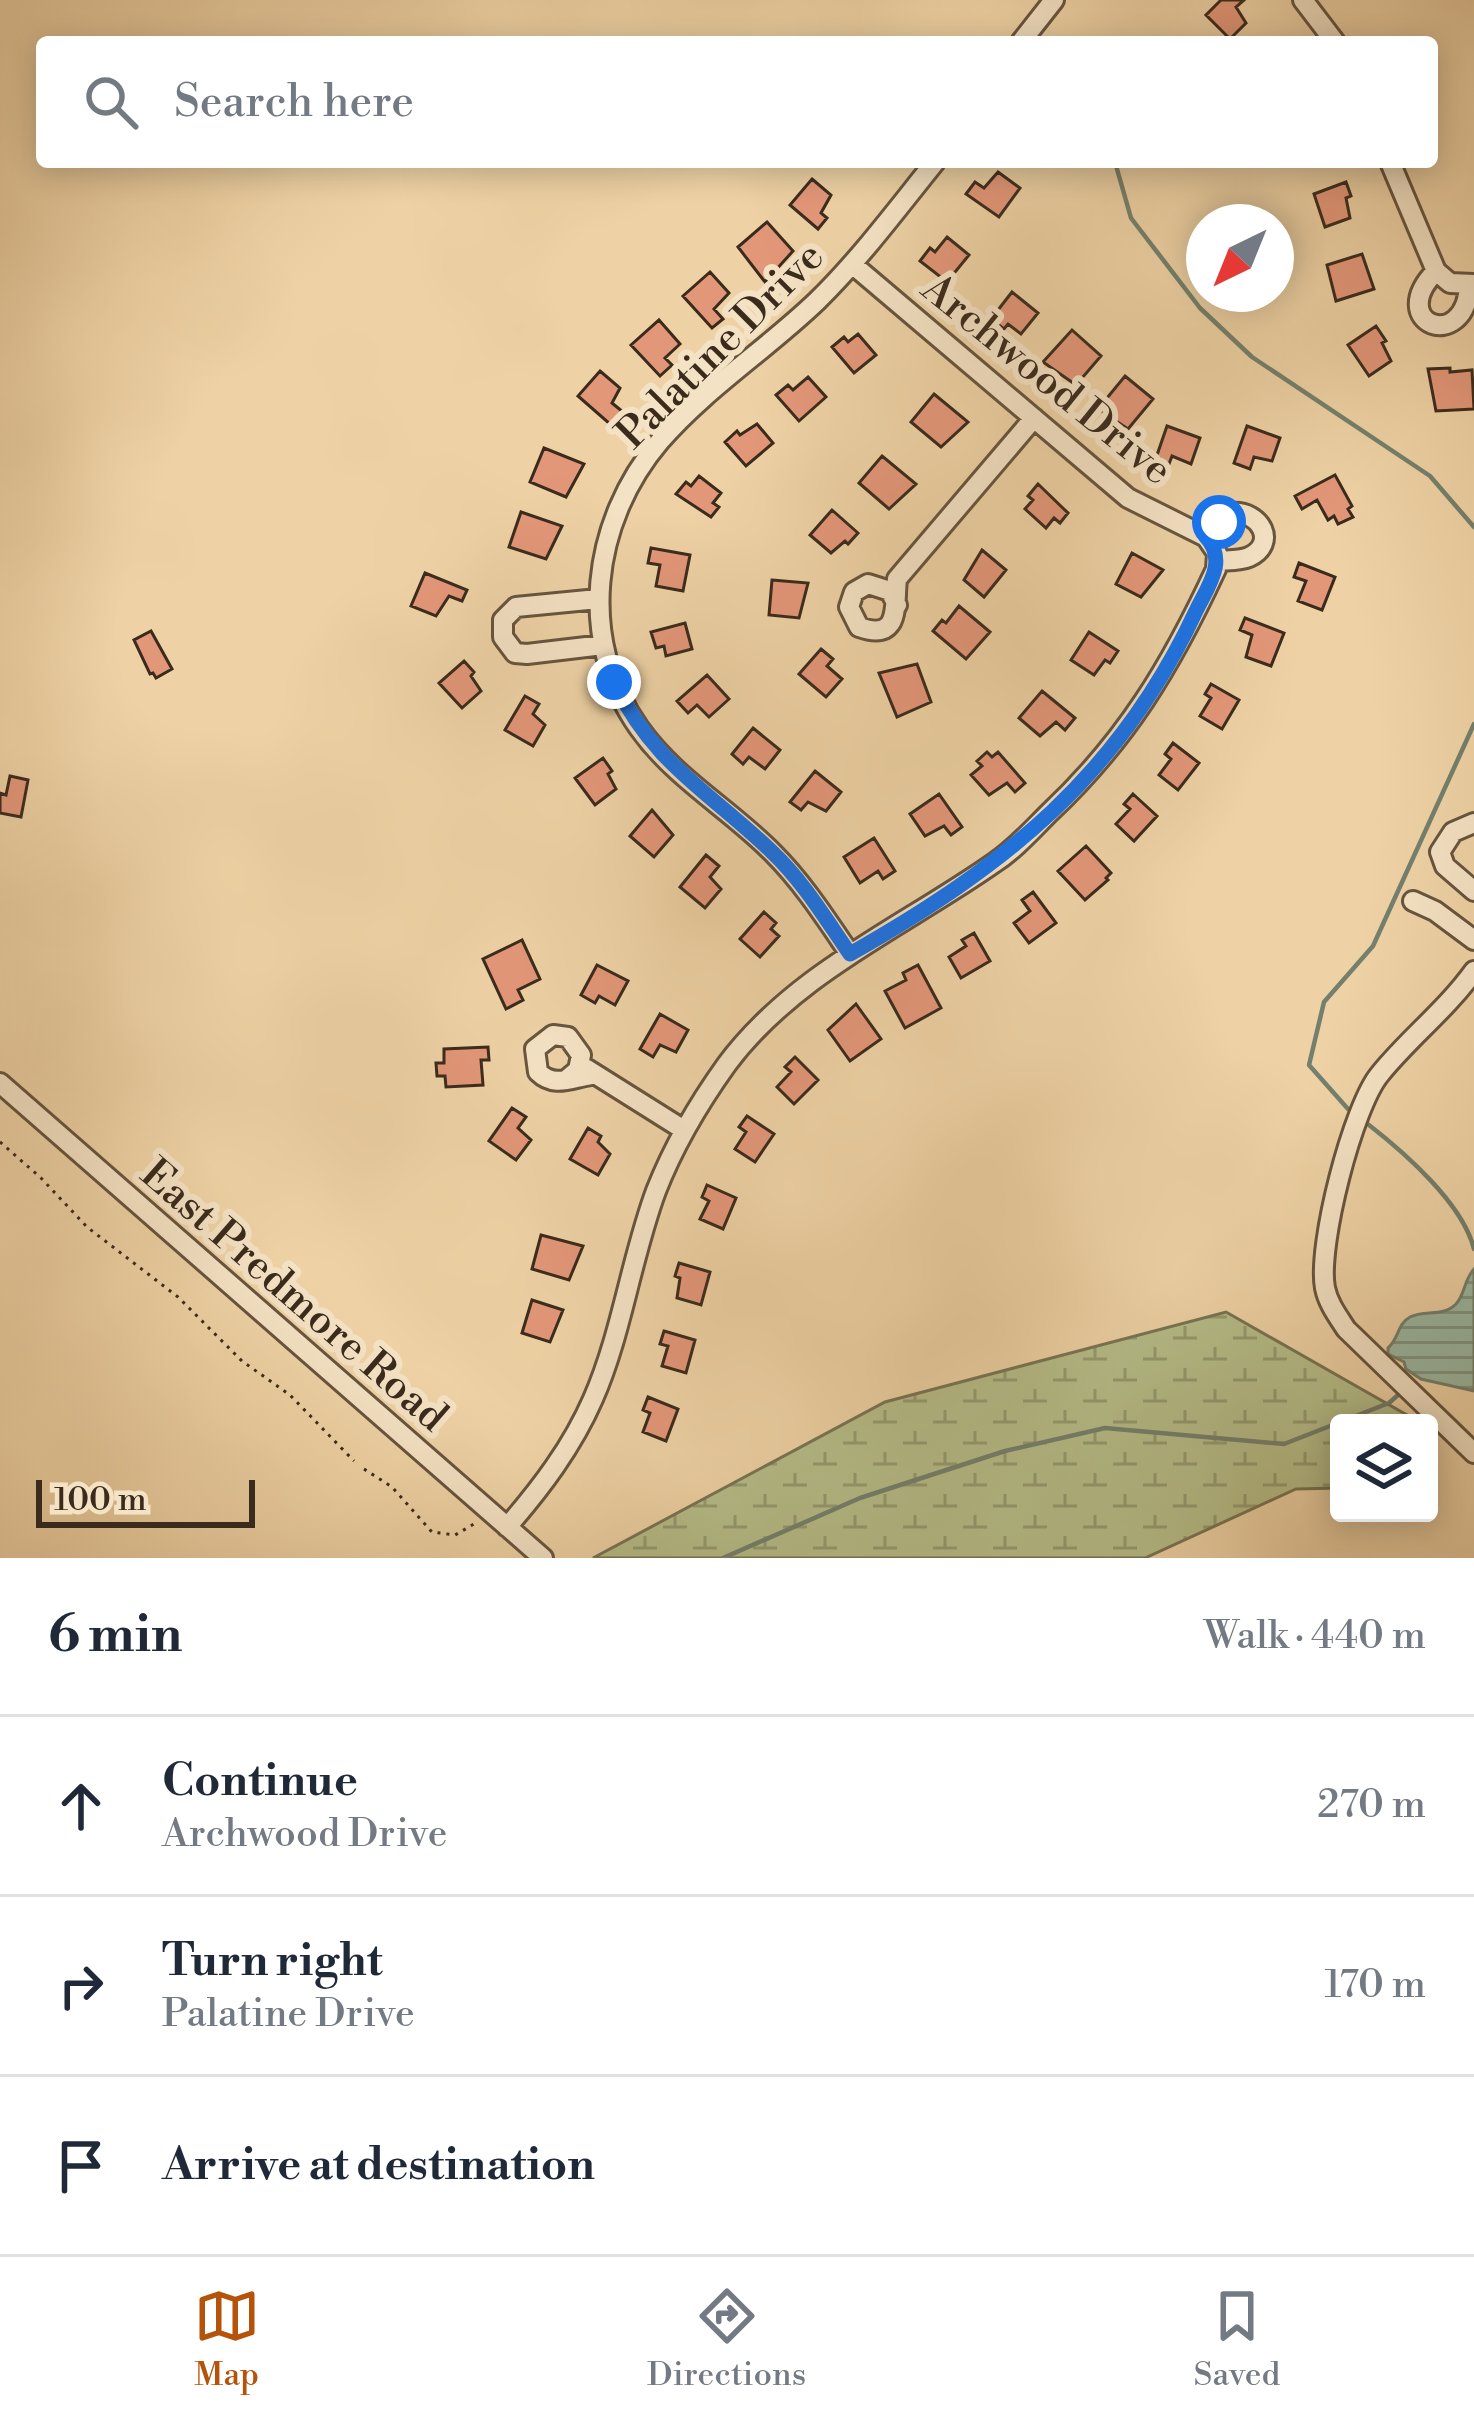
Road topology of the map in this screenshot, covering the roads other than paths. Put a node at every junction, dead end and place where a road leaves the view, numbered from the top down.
1 (1054, 0) edge
2 (1303, 0) edge
3 (1026, 36) edge
4 (1330, 36) edge
5 (930, 168) edge
6 (1393, 168) edge
7 (851, 264) junction
8 (1436, 271) junction
9 (1472, 284) edge
10 (1034, 418) junction
11 (1206, 537) junction
12 (1217, 561) junction
13 (898, 579) junction
14 (876, 584) junction
15 (598, 599) junction
16 (896, 605) junction
17 (603, 645) junction
18 (1474, 823) edge
19 (1474, 891) edge
20 (1413, 902) dead end
21 (1474, 940) edge
22 (850, 954) junction
23 (1474, 970) edge
24 (581, 1055) junction
25 (591, 1075) junction
26 (566, 1080) junction
27 (0, 1083) edge
28 (684, 1130) junction
29 (1474, 1453) edge
30 (507, 1527) junction
31 (543, 1558) edge

1 - 3 street
2 - 4 street
5 - 7 street, Palatine Drive
6 - 8 street
7 - 10 street, Archwood Drive
7 - 15 street, Palatine Drive
8 - 9 street
8 - 9 street
10 - 11 street, Archwood Drive
10 - 13 street
11 - 12 street
11 - 12 street
12 - 22 street
13 - 14 street
13 - 16 street
14 - 16 street
14 - 16 street
15 - 17 street, Palatine Drive
15 - 17 street
17 - 22 street, Palatine Drive
18 - 19 street
20 - 21 street
22 - 28 street
23 - 29 street
24 - 25 street
24 - 26 street
24 - 26 street
25 - 26 street
25 - 28 street
27 - 30 street, East Predmore Road
28 - 30 street
30 - 31 street, East Predmore Road

